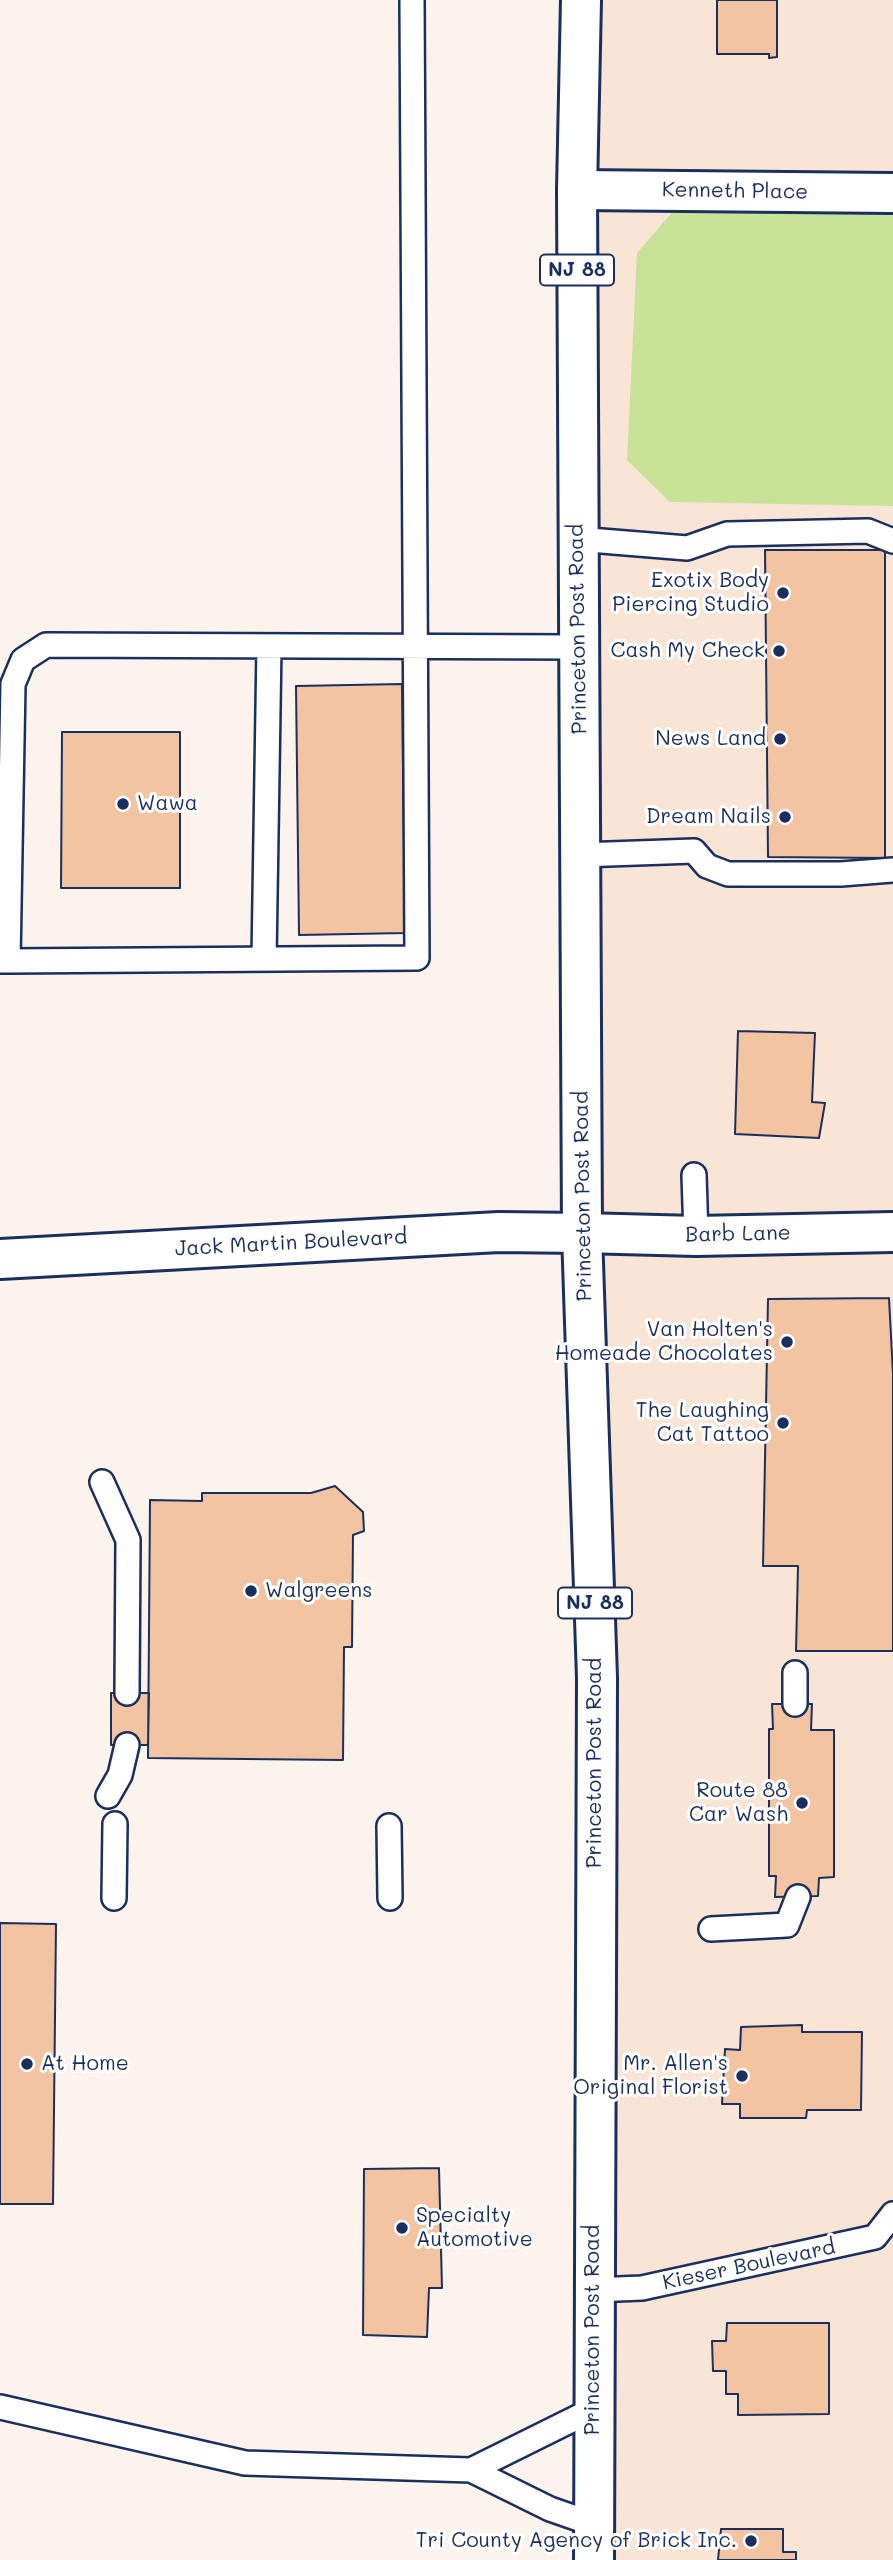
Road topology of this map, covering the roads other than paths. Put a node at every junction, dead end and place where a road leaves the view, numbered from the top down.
1 (412, 0) edge
2 (580, 0) edge
3 (577, 190) junction
4 (893, 193) edge
5 (577, 539) junction
6 (893, 541) edge
7 (268, 646) junction
8 (417, 646) junction
9 (578, 647) junction
10 (580, 855) junction
11 (893, 870) edge
12 (264, 959) junction
13 (4, 961) edge
14 (694, 1175) dead end
15 (893, 1232) edge
16 (582, 1233) junction
17 (696, 1236) junction
18 (0, 1259) edge
19 (102, 1482) dead end
20 (795, 1673) dead end
21 (127, 1693) dead end
22 (795, 1704) dead end
23 (127, 1745) dead end
24 (108, 1796) dead end
25 (115, 1824) dead end
26 (389, 1826) dead end
27 (798, 1897) dead end
28 (114, 1898) dead end
29 (390, 1898) dead end
30 (710, 1929) dead end
31 (893, 2214) edge
32 (593, 2290) junction
33 (0, 2406) edge
34 (592, 2410) junction
35 (471, 2470) junction
36 (594, 2542) edge

1 - 8 lane
2 - 3 main road, Princeton Post Road / NJ 88
3 - 4 main road, Kenneth Place
3 - 5 main road, Princeton Post Road / NJ 88
5 - 6 lane
5 - 9 main road, Princeton Post Road / NJ 88
7 - 8 lane
7 - 12 lane
7 - 13 lane
8 - 9 lane
8 - 12 lane
9 - 10 main road, Princeton Post Road / NJ 88
10 - 11 lane
10 - 16 main road, Princeton Post Road / NJ 88
12 - 13 lane
14 - 17 lane
15 - 17 main road, Barb Lane
16 - 17 main road, Barb Lane
16 - 18 main road, Jack Martin Boulevard
16 - 32 main road, Princeton Post Road / NJ 88
19 - 21 lane
20 - 22 lane
23 - 24 lane
25 - 28 lane
26 - 29 lane
27 - 30 lane
31 - 32 lane, Kieser Boulevard
32 - 34 main road, Princeton Post Road / NJ 88
33 - 35 lane
34 - 35 lane
34 - 36 main road, Princeton Post Road / NJ 88
35 - 36 lane

